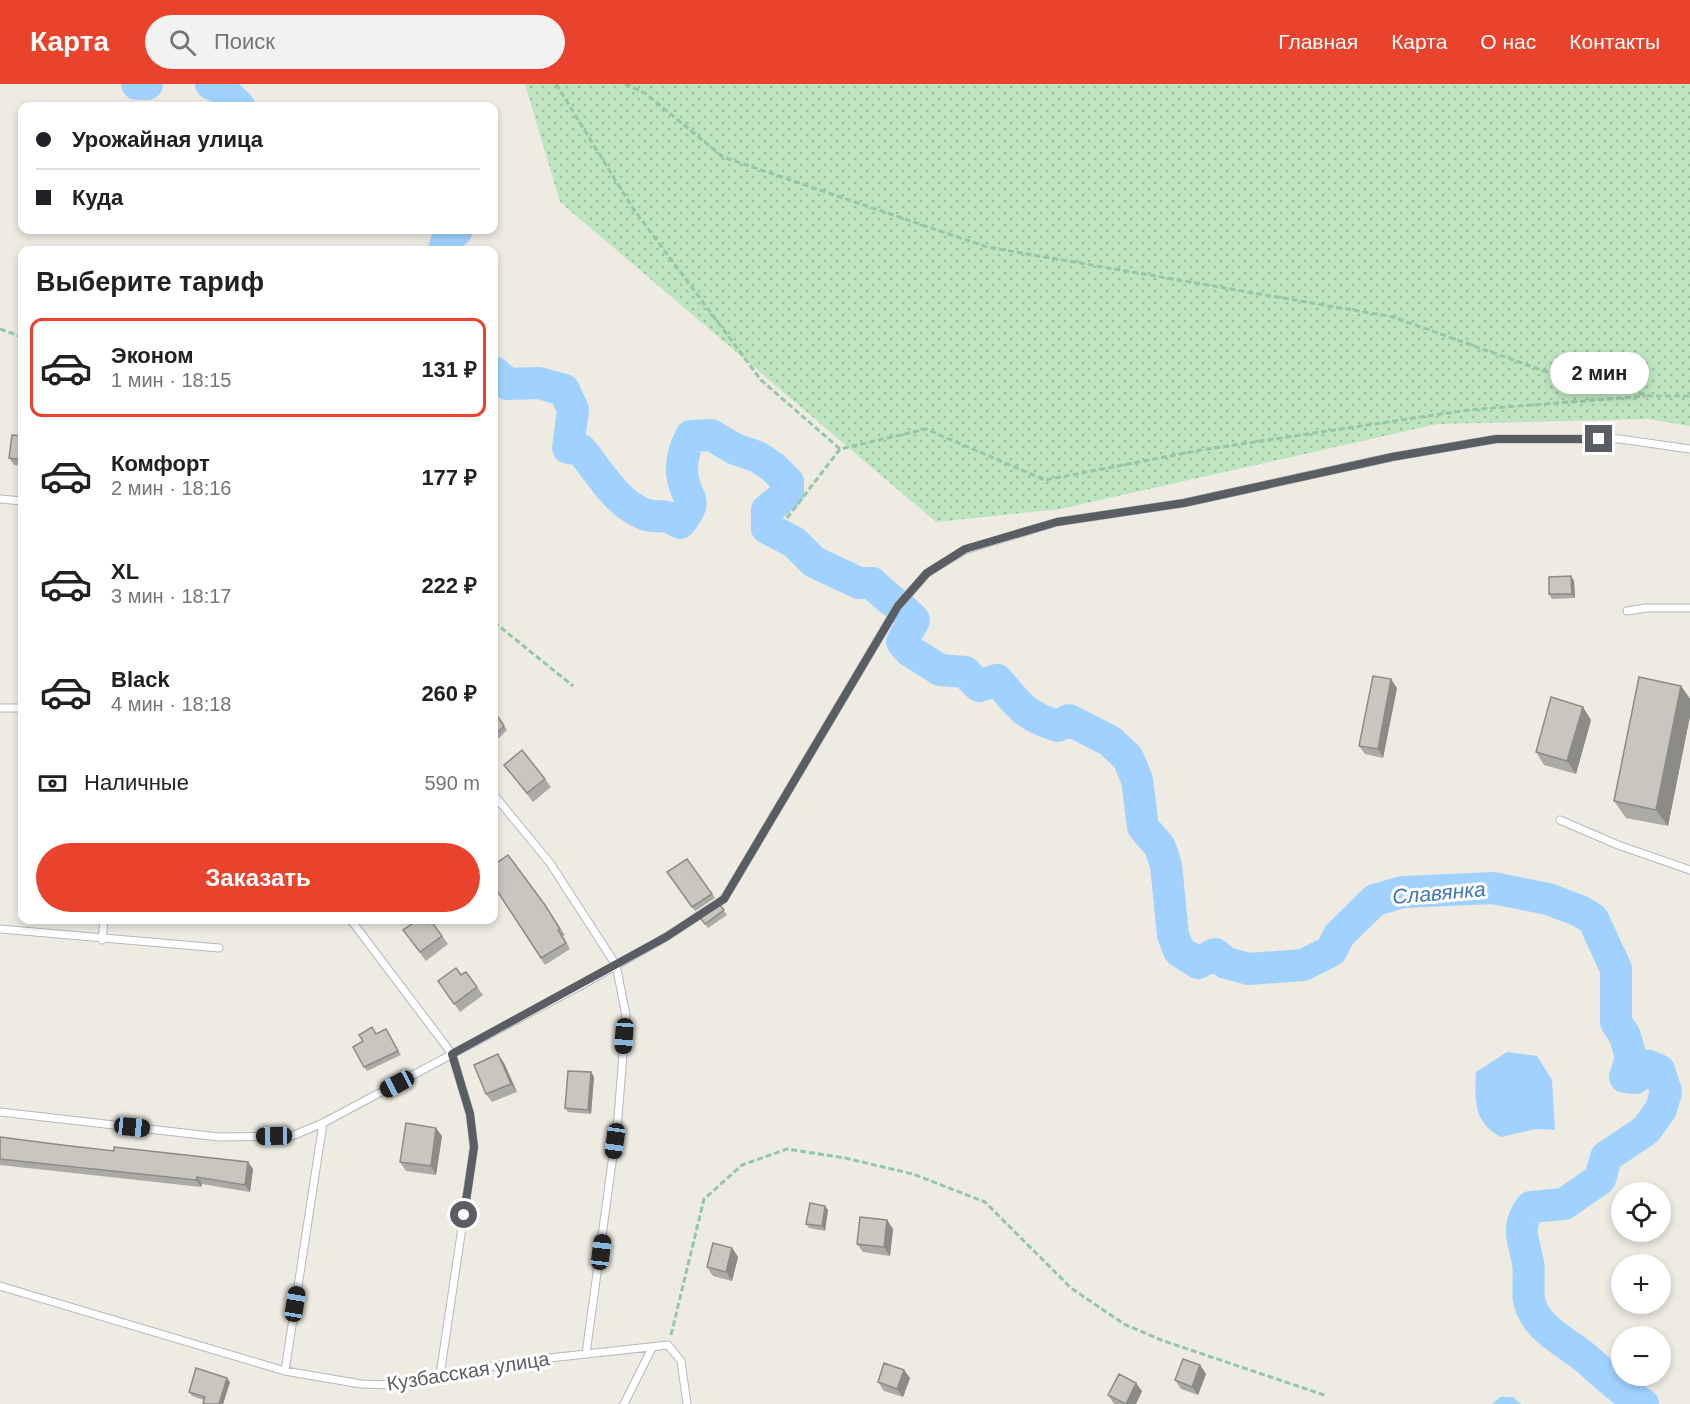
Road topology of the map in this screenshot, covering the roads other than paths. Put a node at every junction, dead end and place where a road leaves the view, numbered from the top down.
1 (1690, 449) edge
2 (0, 499) edge
3 (18, 501) edge
4 (1690, 608) edge
5 (1627, 611) dead end
6 (0, 708) edge
7 (18, 708) edge
8 (498, 800) edge
9 (1560, 820) dead end
10 (1690, 870) edge
11 (104, 924) edge
12 (354, 924) edge
13 (0, 929) edge
14 (102, 940) junction
15 (219, 948) dead end
16 (616, 965) junction
17 (452, 1054) junction
18 (0, 1112) edge
19 (323, 1123) junction
20 (0, 1286) edge
21 (652, 1348) junction
22 (586, 1354) junction
23 (285, 1371) junction
24 (440, 1375) junction
25 (624, 1404) edge
26 (687, 1404) edge

1 - 16 lane
2 - 3 lane
4 - 5 lane
6 - 7 lane
8 - 16 lane
9 - 10 lane
11 - 14 lane
12 - 17 lane
13 - 14 lane
14 - 15 lane
16 - 17 lane
16 - 22 lane
17 - 19 lane
17 - 24 lane
18 - 19 lane
19 - 23 lane
20 - 23 lane, Кузбасская улица
21 - 22 lane, Кузбасская улица
21 - 25 lane
21 - 26 lane, Кузбасская улица
22 - 24 lane, Кузбасская улица
23 - 24 lane, Кузбасская улица

